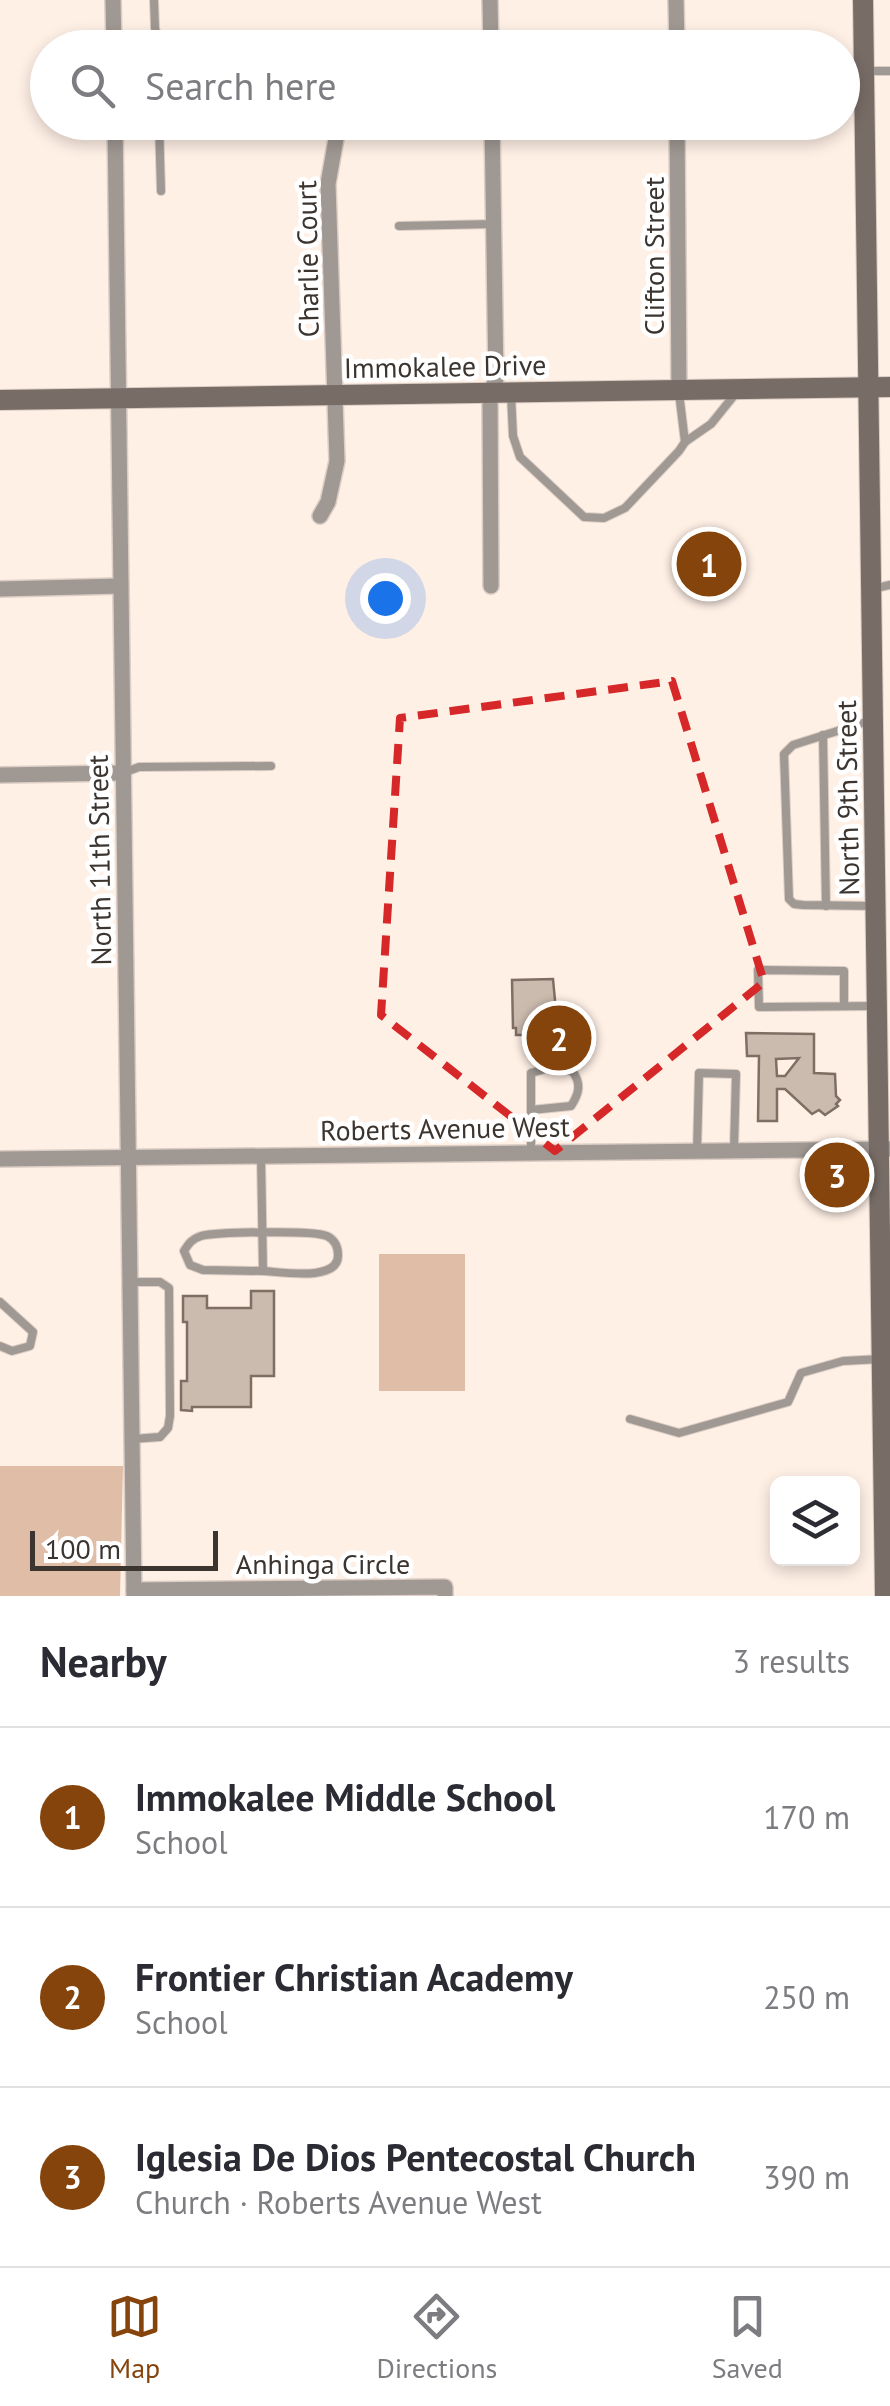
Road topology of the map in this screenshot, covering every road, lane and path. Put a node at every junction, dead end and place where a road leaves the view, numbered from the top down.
1 (113, 0) edge
2 (154, 0) edge
3 (490, 0) edge
4 (676, 0) edge
5 (863, 0) edge
6 (114, 30) edge
7 (155, 30) edge
8 (491, 30) edge
9 (677, 30) edge
10 (864, 71) junction
11 (890, 71) edge
12 (115, 140) edge
13 (160, 140) edge
14 (336, 140) edge
15 (492, 140) edge
16 (678, 140) edge
17 (161, 191) dead end
18 (494, 224) junction
19 (398, 226) dead end
20 (890, 387) edge
21 (868, 388) junction
22 (739, 389) junction
23 (679, 390) junction
24 (501, 394) junction
25 (336, 395) junction
26 (118, 398) junction
27 (0, 400) edge
28 (685, 442) junction
29 (320, 516) dead end
30 (881, 562) edge
31 (120, 586) junction
32 (491, 586) dead end
33 (881, 587) edge
34 (0, 588) edge
35 (873, 720) junction
36 (823, 734) junction
37 (270, 766) dead end
38 (124, 773) junction
39 (0, 775) edge
40 (826, 906) junction
41 (875, 906) junction
42 (844, 1006) junction
43 (876, 1006) junction
44 (531, 1110) junction
45 (884, 1149) edge
46 (734, 1150) junction
47 (697, 1151) junction
48 (531, 1152) junction
49 (261, 1156) junction
50 (130, 1157) junction
51 (0, 1159) edge
52 (262, 1234) junction
53 (263, 1271) junction
54 (132, 1282) junction
55 (0, 1302) edge
56 (0, 1346) edge
57 (882, 1359) junction
58 (630, 1419) dead end
59 (132, 1439) junction
60 (887, 1532) edge
61 (218, 1592) edge
62 (335, 1592) edge
63 (134, 1593) edge
64 (445, 1596) edge
65 (885, 1596) edge

1 - 6 street
2 - 7 lane
3 - 8 street
4 - 9 street
5 - 10 street, North 9th Street
10 - 11 lane
10 - 21 street, North 9th Street
12 - 26 street, North 11th Street
13 - 17 lane
14 - 25 street, Charlie Court
15 - 18 street
16 - 23 street, Clifton Street
18 - 19 lane
18 - 24 street
20 - 21 street, Immokalee Drive
21 - 22 street, Immokalee Drive
21 - 30 street, North 9th Street
22 - 23 street, Immokalee Drive
22 - 28 lane
23 - 24 street, Immokalee Drive
23 - 28 lane
24 - 25 street, Immokalee Drive
24 - 28 lane
24 - 32 street
25 - 26 street, Immokalee Drive
25 - 29 street, Charlie Court
26 - 27 street, Immokalee Drive
26 - 31 street, North 11th Street
30 - 33 street, North 9th Street
31 - 34 street
31 - 38 street, North 11th Street
33 - 35 street, North 9th Street
35 - 36 lane
35 - 41 street, North 9th Street
36 - 40 lane
36 - 40 lane
37 - 38 lane
38 - 39 street
38 - 50 street, North 11th Street
40 - 41 lane
41 - 43 street, North 9th Street
42 - 42 lane
42 - 43 lane
43 - 45 street, North 9th Street
44 - 44 lane
44 - 48 lane
45 - 46 street, Roberts Avenue West
45 - 57 street, North 9th Street
46 - 47 street, Roberts Avenue West
46 - 47 lane
47 - 48 street, Roberts Avenue West
48 - 49 street, Roberts Avenue West
49 - 50 street, Roberts Avenue West
49 - 52 lane
50 - 51 street, Roberts Avenue West
50 - 54 street, North 11th Street
52 - 53 lane
52 - 53 lane
52 - 53 lane
54 - 59 street, North 11th Street
54 - 59 lane
55 - 56 lane
57 - 58 lane
57 - 60 street, North 9th Street
59 - 63 street, North 11th Street
60 - 65 street, North 9th Street
61 - 62 street, Anhinga Circle
61 - 63 street, Anhinga Circle
62 - 64 street, Anhinga Circle

